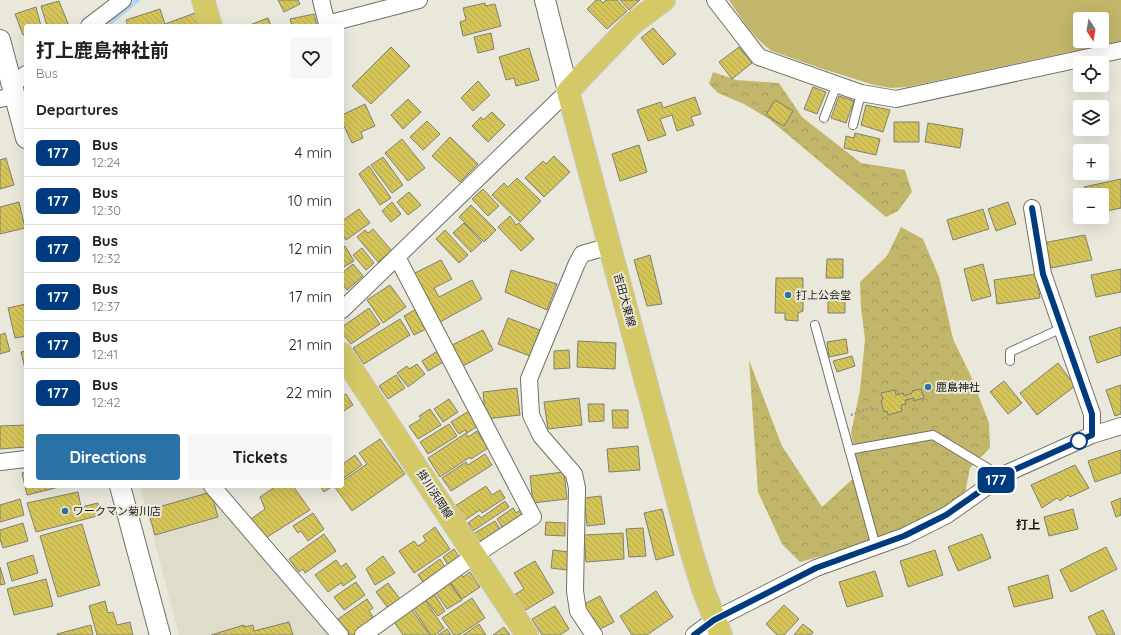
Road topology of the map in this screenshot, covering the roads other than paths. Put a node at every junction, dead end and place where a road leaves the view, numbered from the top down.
1 (123, 0) edge
2 (203, 0) edge
3 (321, 0) edge
4 (419, 0) edge
5 (545, 0) edge
6 (664, 0) edge
7 (715, 0) edge
8 (92, 24) edge
9 (210, 24) edge
10 (0, 40) edge
11 (1121, 50) edge
12 (837, 84) junction
13 (13, 89) edge
14 (568, 91) junction
15 (862, 93) junction
16 (824, 118) dead end
17 (853, 125) dead end
18 (24, 130) edge
19 (1032, 208) dead end
20 (610, 246) junction
21 (397, 257) junction
22 (344, 308) edge
23 (815, 325) dead end
24 (1062, 328) junction
25 (344, 357) edge
26 (1010, 361) dead end
27 (1121, 426) edge
28 (1092, 435) junction
29 (850, 450) junction
30 (24, 459) edge
31 (0, 462) edge
32 (1002, 476) junction
33 (121, 488) edge
34 (214, 488) edge
35 (876, 547) junction
36 (475, 556) junction
37 (718, 627) edge
38 (160, 635) edge
39 (340, 635) edge
40 (364, 635) edge
41 (528, 635) edge
42 (594, 635) edge
43 (694, 635) edge

1 - 8 street
2 - 9 main road
3 - 4 street
5 - 14 street
6 - 14 main road
7 - 12 street
10 - 13 street
11 - 15 street
12 - 15 street
12 - 16 lane
13 - 18 street
14 - 20 main road, 吉田大東線
14 - 21 street
15 - 17 lane
19 - 24 street
20 - 37 main road, 吉田大東線
20 - 42 street
21 - 22 street
21 - 36 street
23 - 29 lane
24 - 26 lane
24 - 28 street
25 - 36 main road, 掛川浜岡線
27 - 28 street
28 - 32 street
29 - 32 lane
29 - 35 lane
30 - 31 street
32 - 35 street
33 - 38 street
34 - 39 street
35 - 37 street
36 - 40 street
36 - 41 main road, 掛川浜岡線
37 - 43 street

